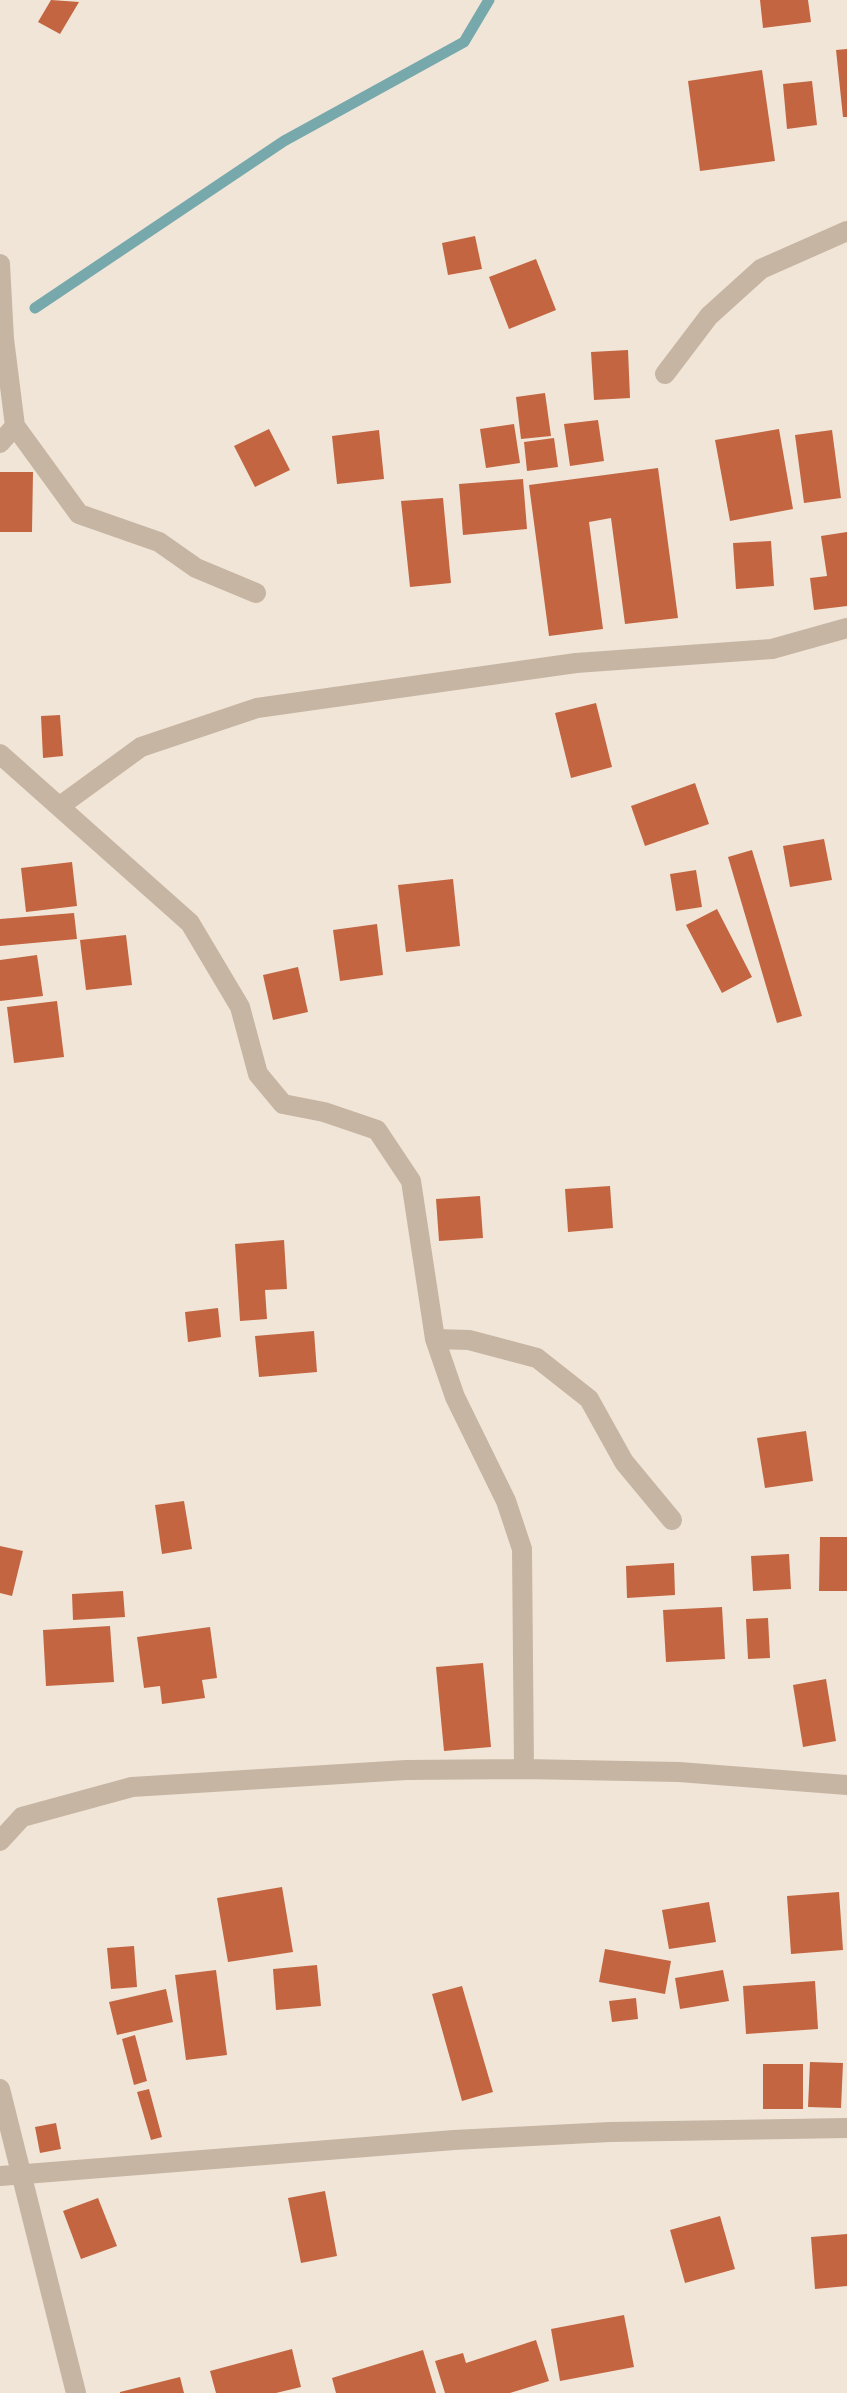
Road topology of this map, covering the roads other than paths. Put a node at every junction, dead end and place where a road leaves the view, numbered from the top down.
1 (847, 231) edge
2 (0, 264) edge
3 (665, 374) dead end
4 (15, 426) junction
5 (0, 443) edge
6 (256, 593) dead end
7 (847, 628) edge
8 (0, 754) edge
9 (60, 806) junction
10 (435, 1339) junction
11 (672, 1520) dead end
12 (524, 1769) junction
13 (847, 1785) edge
14 (0, 1841) edge
15 (0, 2089) edge
16 (847, 2128) edge
17 (22, 2172) junction
18 (0, 2176) edge
19 (76, 2393) edge

1 - 3 street
2 - 4 street
4 - 5 street
4 - 6 street
7 - 9 street
8 - 9 street
9 - 10 street
10 - 11 street
10 - 12 street
12 - 13 street
12 - 14 street
15 - 17 street
16 - 17 street
17 - 18 street
17 - 19 street

